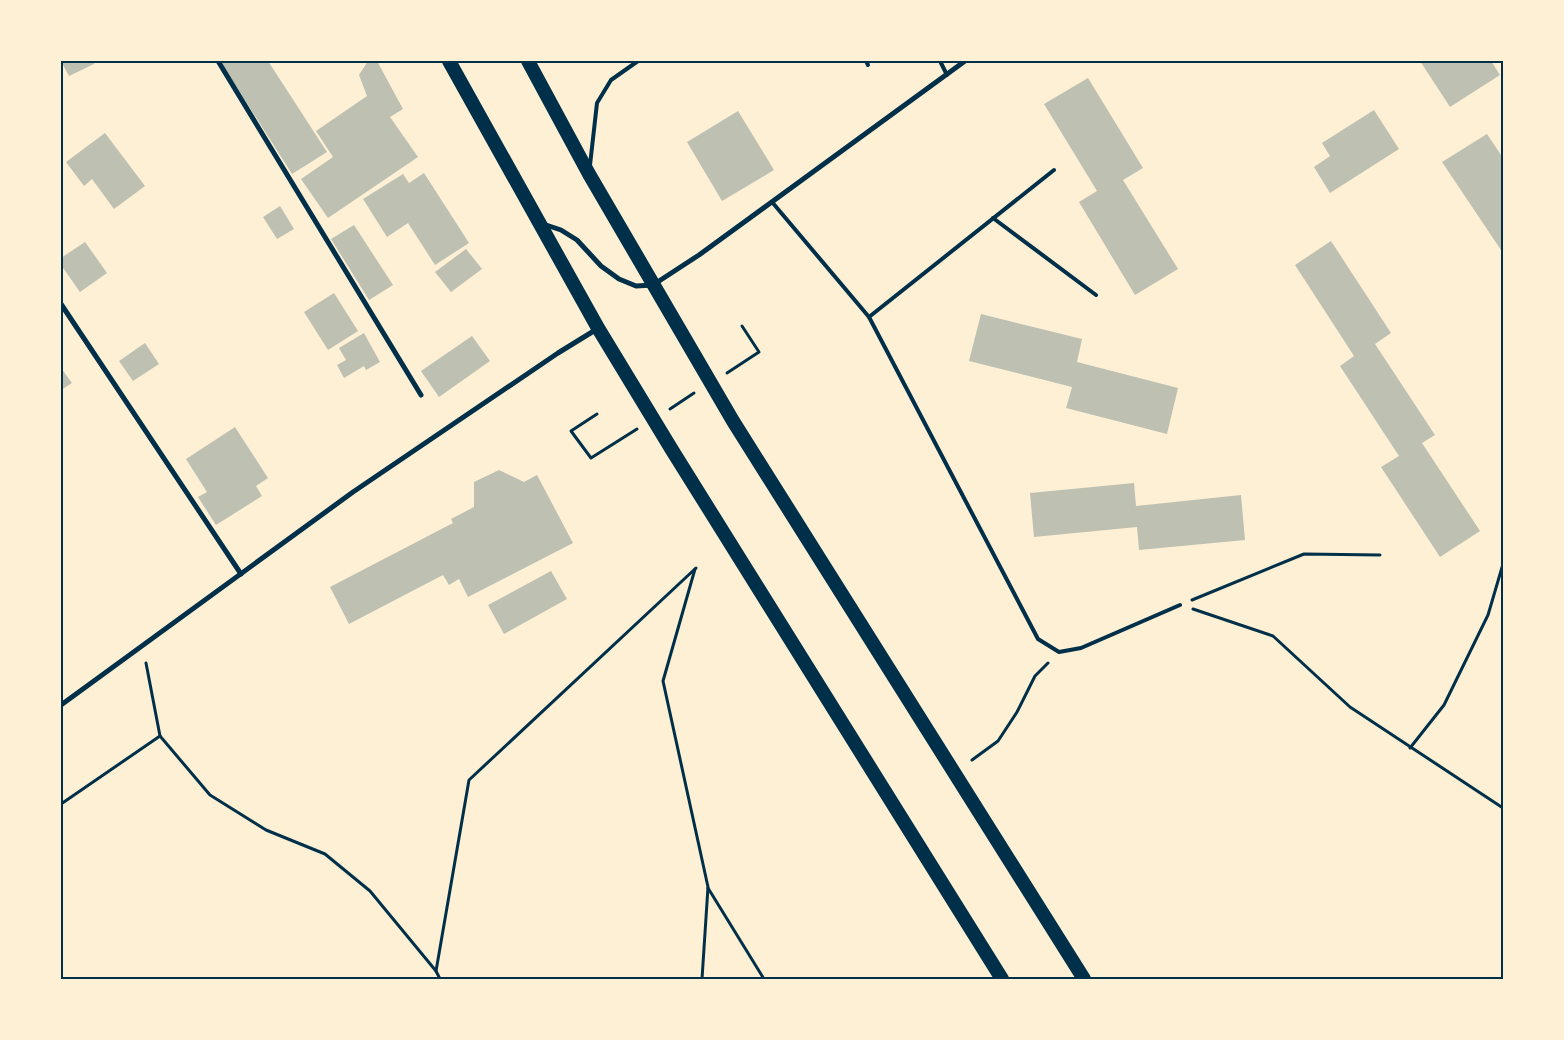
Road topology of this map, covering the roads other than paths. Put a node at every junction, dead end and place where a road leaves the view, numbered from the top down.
1 (218, 61) edge
2 (449, 61) edge
3 (528, 61) edge
4 (638, 61) edge
5 (940, 61) edge
6 (965, 61) edge
7 (947, 74) junction
8 (1054, 170) dead end
9 (589, 174) junction
10 (772, 202) junction
11 (993, 218) junction
12 (539, 223) junction
13 (652, 285) junction
14 (1096, 295) dead end
15 (61, 304) edge
16 (869, 317) junction
17 (598, 328) junction
18 (421, 395) dead end
19 (241, 574) junction
20 (1180, 605) road end
21 (61, 705) edge
22 (1002, 979) edge
23 (1084, 979) edge

1 - 18 street
2 - 12 highway
3 - 9 highway
4 - 9 lane
5 - 7 lane
6 - 7 street
7 - 10 street
8 - 11 lane
9 - 13 highway
10 - 13 street
10 - 16 lane
11 - 14 lane
11 - 16 lane
12 - 13 street
12 - 17 highway
13 - 23 highway
15 - 19 street
16 - 20 lane
17 - 19 street
17 - 22 highway
19 - 21 street

